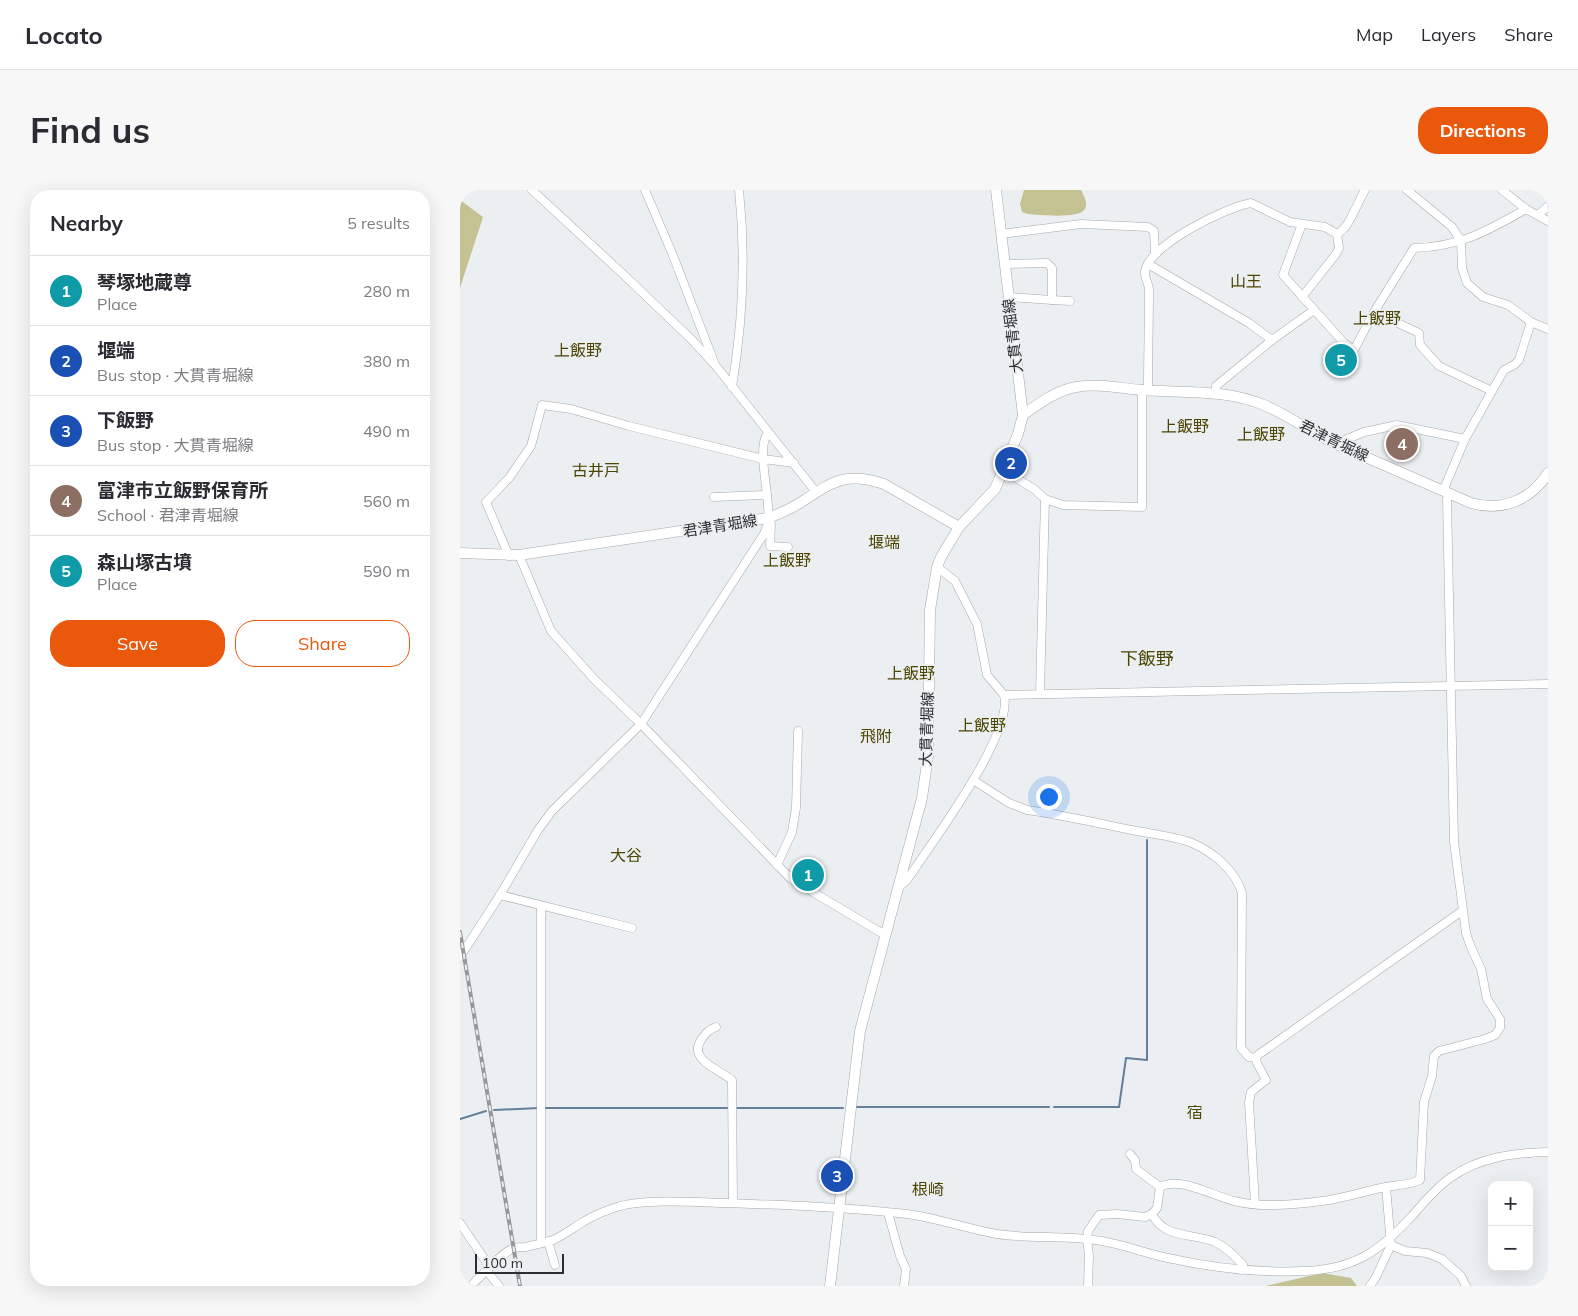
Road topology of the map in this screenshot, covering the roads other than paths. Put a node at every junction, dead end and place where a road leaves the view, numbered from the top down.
1 (532, 190) edge
2 (645, 190) edge
3 (739, 190) edge
4 (996, 190) edge
5 (1365, 190) edge
6 (1408, 190) edge
7 (1502, 190) edge
8 (1548, 206) edge
9 (1526, 209) junction
10 (1538, 215) junction
11 (1548, 221) edge
12 (1302, 224) junction
13 (1001, 234) junction
14 (1337, 234) junction
15 (1461, 241) junction
16 (1155, 253) junction
17 (1005, 264) junction
18 (1148, 264) junction
19 (1008, 297) junction
20 (1302, 297) junction
21 (1052, 300) junction
22 (1070, 301) dead end
23 (1314, 310) junction
24 (1374, 312) junction
25 (1531, 322) junction
26 (1548, 329) edge
27 (1272, 340) junction
28 (716, 366) junction
29 (732, 387) junction
30 (1145, 390) junction
31 (1492, 391) junction
32 (1216, 393) junction
33 (1023, 415) junction
34 (768, 433) junction
35 (1465, 439) junction
36 (1338, 445) junction
37 (763, 459) junction
38 (794, 463) junction
39 (1004, 470) junction
40 (1548, 473) edge
41 (816, 492) junction
42 (1446, 492) junction
43 (767, 495) junction
44 (714, 497) dead end
45 (1045, 499) junction
46 (770, 518) junction
47 (959, 527) junction
48 (788, 547) dead end
49 (460, 553) edge
50 (514, 555) junction
51 (937, 567) junction
52 (1548, 684) edge
53 (1451, 685) junction
54 (1040, 693) junction
55 (1004, 694) junction
56 (641, 724) junction
57 (798, 731) dead end
58 (973, 780) junction
59 (777, 865) junction
60 (898, 888) junction
61 (500, 895) junction
62 (541, 906) junction
63 (1462, 912) junction
64 (632, 928) dead end
65 (886, 936) junction
66 (460, 957) edge
67 (716, 1027) dead end
68 (1256, 1058) junction
69 (1548, 1152) edge
70 (1130, 1154) dead end
71 (1160, 1187) junction
72 (1386, 1187) junction
73 (733, 1203) junction
74 (1255, 1204) junction
75 (839, 1208) junction
76 (888, 1212) junction
77 (1152, 1214) junction
78 (460, 1223) edge
79 (1087, 1239) junction
80 (545, 1242) junction
81 (1390, 1242) junction
82 (556, 1265) dead end
83 (488, 1268) junction
84 (1241, 1270) junction
85 (471, 1286) edge
86 (499, 1286) edge
87 (830, 1286) edge
88 (904, 1286) edge
89 (1088, 1286) edge
90 (1370, 1286) edge
91 (1466, 1286) edge

1 - 28 street
2 - 28 street
3 - 29 street
4 - 13 main road, 大貫青堀線
5 - 14 street
6 - 15 street
7 - 9 street
8 - 10 street
9 - 10 street
9 - 15 street
10 - 11 street
12 - 14 street
12 - 16 street
12 - 20 street
13 - 16 street
13 - 17 main road, 大貫青堀線
14 - 20 street
15 - 24 street
15 - 25 street
16 - 18 street
17 - 19 main road, 大貫青堀線
17 - 21 street
18 - 27 street
18 - 30 street
19 - 21 street
19 - 33 main road, 大貫青堀線
20 - 23 street
21 - 22 street
23 - 24 street
23 - 27 street
24 - 31 street
25 - 26 street
25 - 31 street
27 - 32 street
28 - 29 street
29 - 34 street
30 - 32 main road, 君津青堀線
30 - 33 main road, 君津青堀線
30 - 45 street
31 - 35 street
32 - 36 main road, 君津青堀線
33 - 39 main road, 大貫青堀線
34 - 37 street
34 - 38 street
35 - 36 street
35 - 42 street
36 - 42 main road, 君津青堀線
37 - 38 street
37 - 43 street
37 - 50 street
38 - 41 street
39 - 45 street
39 - 47 main road, 大貫青堀線
40 - 42 main road, 君津青堀線
41 - 46 main road, 君津青堀線
41 - 47 main road, 君津青堀線
42 - 53 street
43 - 44 street
43 - 46 street
45 - 54 street
46 - 48 street
46 - 50 main road, 君津青堀線
46 - 56 street
47 - 51 main road, 大貫青堀線
49 - 50 main road, 君津青堀線
50 - 56 street
51 - 55 street
51 - 60 main road, 大貫青堀線
52 - 53 street
53 - 54 street
53 - 63 street
54 - 55 street
55 - 58 street
56 - 59 street
56 - 61 street
57 - 59 street
58 - 60 street
58 - 68 street
59 - 65 street
60 - 65 main road, 大貫青堀線
61 - 62 street
61 - 66 street
62 - 64 street
62 - 80 street
63 - 68 street
63 - 72 street
65 - 75 main road, 大貫青堀線
67 - 73 street
68 - 74 street
69 - 81 street
70 - 71 street
71 - 74 street
71 - 77 street
72 - 74 street
72 - 81 street
73 - 75 street
73 - 80 street
75 - 76 street
75 - 87 main road, 大貫青堀線
76 - 79 street
76 - 88 street
77 - 79 street
77 - 84 street
78 - 83 street
79 - 84 street
79 - 89 street
80 - 82 street
80 - 83 street
81 - 84 street
81 - 90 street
81 - 91 street
83 - 85 street
83 - 86 street

